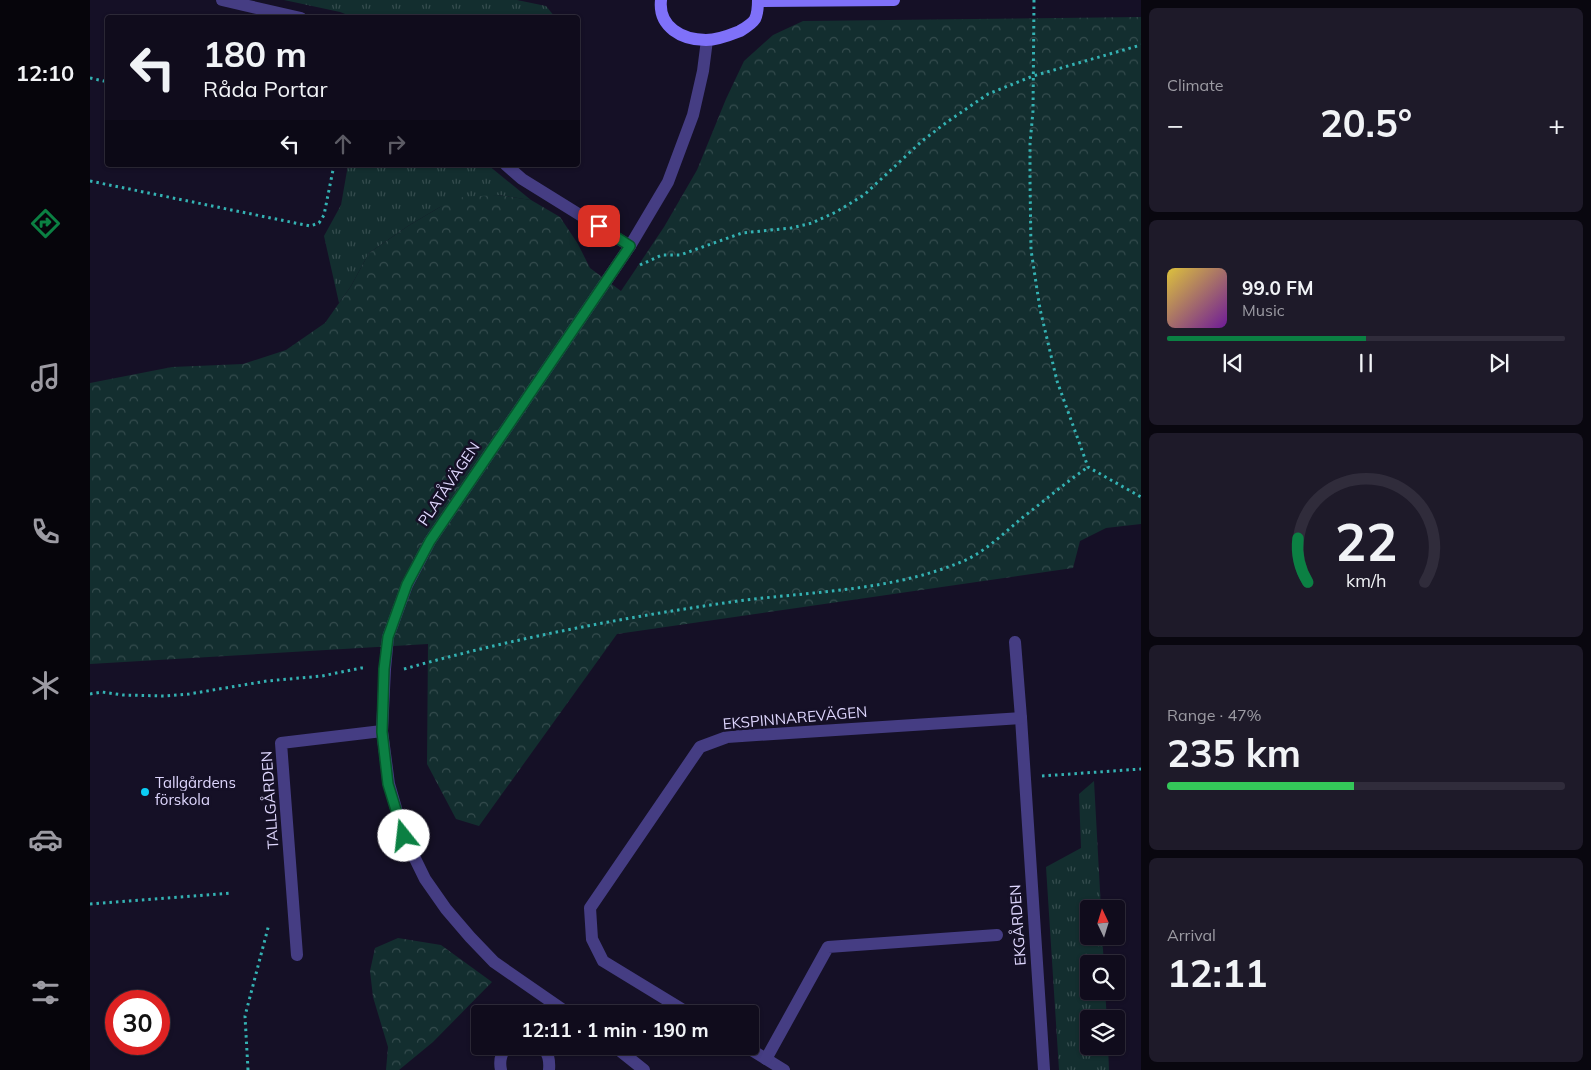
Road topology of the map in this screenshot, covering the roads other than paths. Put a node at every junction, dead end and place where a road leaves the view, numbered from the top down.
1 (222, 0) edge
2 (661, 0) edge
3 (894, 0) edge
4 (758, 1) edge
5 (288, 15) edge
6 (707, 40) junction
7 (508, 167) edge
8 (630, 246) junction
9 (1015, 642) dead end
10 (1021, 718) junction
11 (382, 732) junction
12 (997, 935) dead end
13 (297, 955) dead end
14 (555, 1005) edge
15 (675, 1005) edge
16 (502, 1055) edge
17 (548, 1055) edge
18 (625, 1055) edge
19 (759, 1055) edge
20 (766, 1059) junction
21 (501, 1070) edge
22 (549, 1070) edge
23 (644, 1070) edge
24 (784, 1070) edge
25 (1044, 1070) edge

1 - 5 street
2 - 6 street
3 - 4 street
4 - 6 street
6 - 8 street, PLATÅVÄGEN
7 - 8 street
8 - 11 street, PLATÅVÄGEN
9 - 10 street
10 - 15 street, EKSPINNAREVÄGEN
10 - 25 street, EKGÅRDEN
11 - 13 street, TALLGÅRDEN
11 - 14 street, PLATÅVÄGEN
12 - 20 street
16 - 21 street
17 - 22 street
18 - 23 street
19 - 20 street
20 - 24 street

